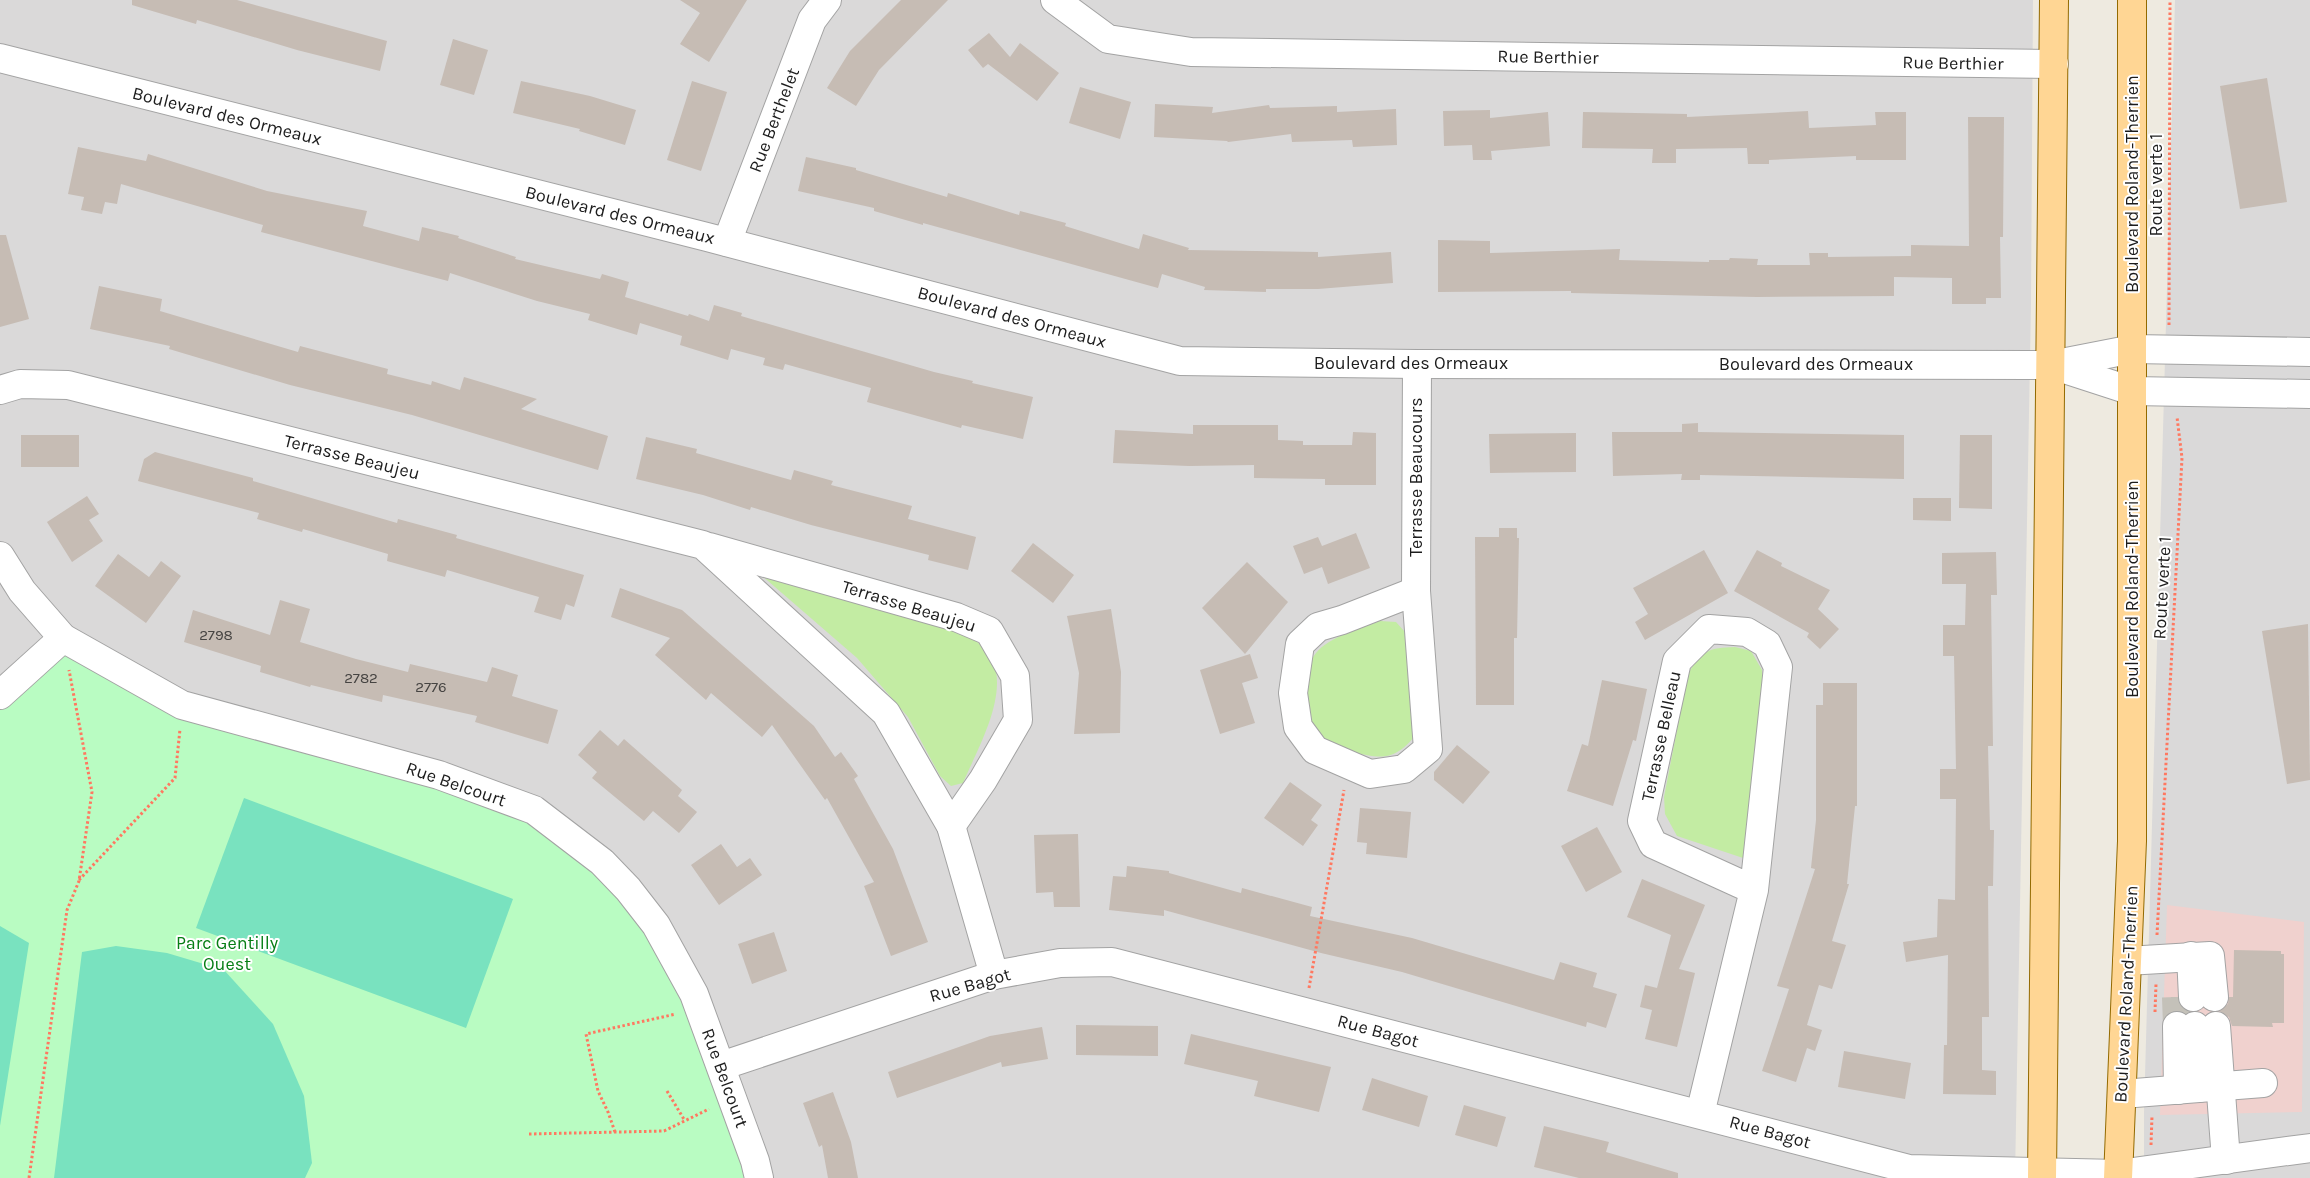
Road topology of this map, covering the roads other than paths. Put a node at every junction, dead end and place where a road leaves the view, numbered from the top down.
1 (827, 0) edge
2 (1055, 0) edge
3 (2054, 0) edge
4 (2132, 0) edge
5 (0, 58) edge
6 (2054, 64) junction
7 (727, 242) junction
8 (2133, 349) junction
9 (2310, 352) edge
10 (1416, 364) junction
11 (2051, 365) junction
12 (0, 390) edge
13 (2132, 391) junction
14 (2310, 394) edge
15 (703, 545) junction
16 (0, 556) edge
17 (1416, 591) junction
18 (63, 638) junction
19 (0, 695) edge
20 (951, 826) junction
21 (1754, 890) junction
22 (2174, 958) junction
23 (2127, 961) junction
24 (994, 975) junction
25 (721, 1066) junction
26 (2263, 1083) dead end
27 (2187, 1089) junction
28 (2122, 1094) junction
29 (1700, 1114) junction
30 (2310, 1148) edge
31 (2226, 1160) junction
32 (2042, 1175) edge
33 (2118, 1176) edge
34 (760, 1178) edge

1 - 7 street, Rue Berthelet
2 - 6 street, Rue Berthier
3 - 6 main road
4 - 8 main road, Boulevard Roland-Therrien
5 - 7 street, Boulevard des Ormeaux
6 - 11 main road
7 - 10 street, Boulevard des Ormeaux
8 - 9 street, Boulevard des Ormeaux
8 - 11 street, Boulevard des Ormeaux
8 - 13 main road, Boulevard Roland-Therrien
10 - 11 street, Boulevard des Ormeaux
10 - 17 street, Terrasse Beaucours
11 - 13 street, Boulevard des Ormeaux
11 - 32 main road
12 - 15 street, Terrasse Beaujeu
13 - 14 street, Boulevard des Ormeaux
13 - 23 main road, Boulevard Roland-Therrien
15 - 20 street, Terrasse Beaujeu
15 - 20 street, Terrasse Beaujeu
16 - 18 street, Rue Belcourt
17 - 17 street, Terrasse Beaucours
18 - 19 street
18 - 25 street, Rue Belcourt
20 - 24 street, Terrasse Beaujeu
21 - 21 street, Terrasse Belleau
21 - 29 street, Terrasse Belleau
22 - 22 street
22 - 23 street
23 - 28 main road, Boulevard Roland-Therrien
24 - 25 street, Rue Bagot
24 - 29 street, Rue Bagot
25 - 34 street, Rue Belcourt
26 - 27 street
27 - 27 street
27 - 28 street
27 - 31 street
28 - 33 main road, Boulevard Roland-Therrien
29 - 32 street, Rue Bagot
30 - 31 street, Rue Bagot
31 - 33 street, Rue Bagot
32 - 33 street, Rue Bagot

